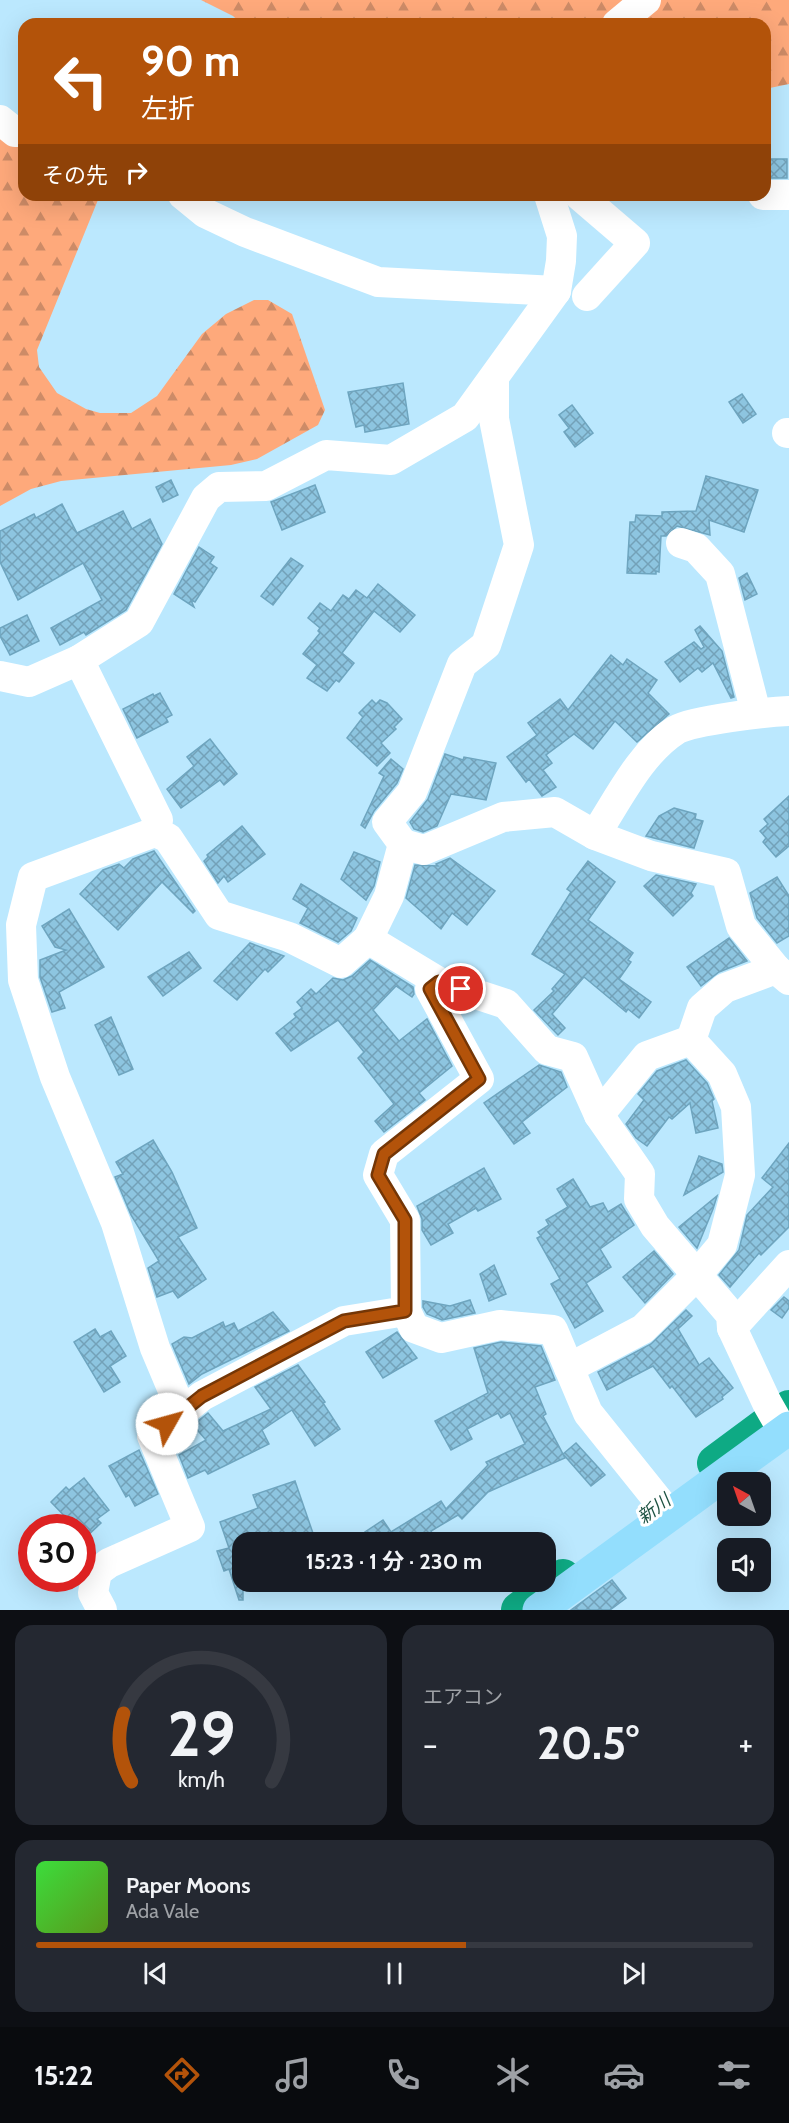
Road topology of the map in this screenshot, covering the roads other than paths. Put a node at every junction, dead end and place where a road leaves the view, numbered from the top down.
1 (646, 0) edge
2 (624, 18) edge
3 (0, 120) edge
4 (18, 132) edge
5 (771, 195) edge
6 (789, 195) edge
7 (190, 201) edge
8 (551, 201) edge
9 (586, 201) edge
10 (556, 291) junction
11 (587, 296) dead end
12 (494, 378) junction
13 (681, 543) dead end
14 (79, 660) junction
15 (0, 676) edge
16 (789, 711) edge
17 (756, 713) junction
18 (154, 832) junction
19 (595, 835) junction
20 (403, 844) junction
21 (368, 939) junction
22 (783, 975) edge
23 (12, 982) edge
24 (439, 982) junction
25 (691, 1040) junction
26 (599, 1115) junction
27 (789, 1265) edge
28 (697, 1275) junction
29 (405, 1311) junction
30 (732, 1328) junction
31 (569, 1368) junction
32 (182, 1412) junction
33 (779, 1421) edge
34 (669, 1514) junction
35 (102, 1610) edge
36 (539, 1610) edge

1 - 2 street
3 - 4 street
5 - 6 street
7 - 10 street
8 - 10 street
9 - 11 street
10 - 12 street
12 - 14 street
12 - 20 street
13 - 17 street
14 - 15 street
14 - 18 street
16 - 17 street
17 - 19 street
18 - 21 street
18 - 23 street
19 - 20 street
19 - 22 street
20 - 21 street
21 - 24 street
22 - 25 street
23 - 32 street
24 - 26 street
24 - 29 street
25 - 26 street
25 - 28 street
26 - 28 street
27 - 30 street
28 - 30 street
28 - 31 street
29 - 31 street
29 - 32 street
30 - 33 street
31 - 34 street
32 - 35 street
33 - 34 main road
34 - 36 main road

